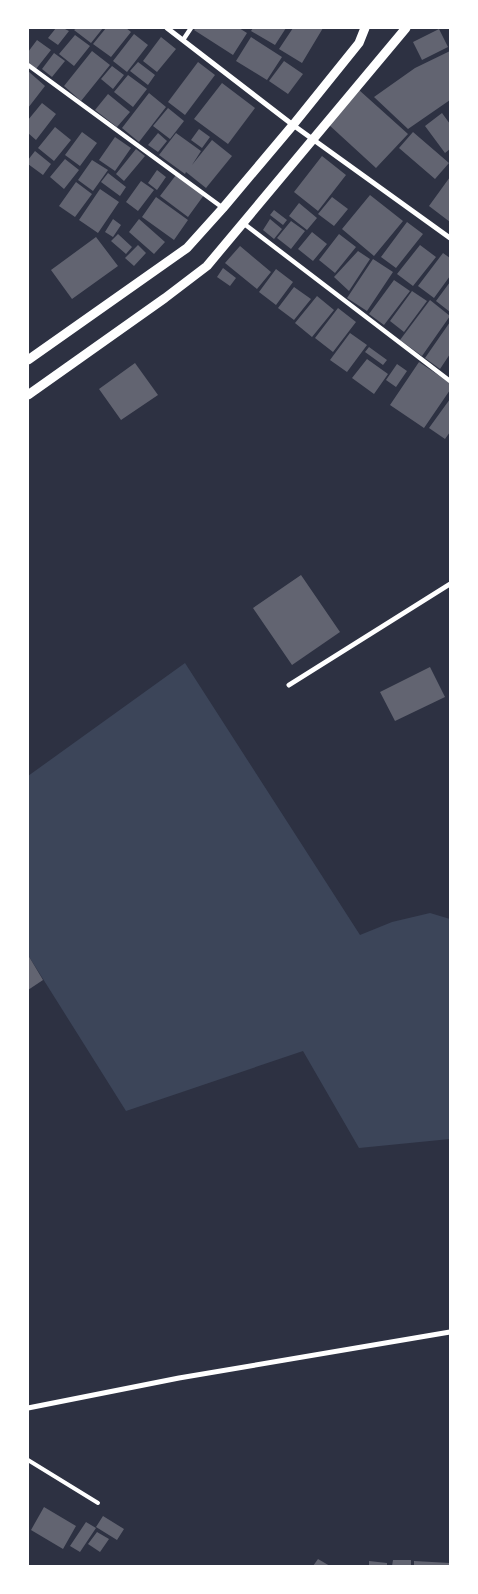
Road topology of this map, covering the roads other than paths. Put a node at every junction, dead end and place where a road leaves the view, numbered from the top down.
1 (167, 28) edge
2 (191, 28) edge
3 (365, 28) edge
4 (406, 28) edge
5 (183, 40) junction
6 (28, 65) edge
7 (293, 125) junction
8 (314, 139) junction
9 (223, 208) junction
10 (243, 223) junction
11 (450, 238) edge
12 (28, 360) edge
13 (450, 381) edge
14 (28, 395) edge
15 (450, 584) edge
16 (289, 685) dead end
17 (450, 1332) edge
18 (28, 1408) edge
19 (28, 1460) edge
20 (98, 1503) dead end

1 - 5 street
2 - 5 street
3 - 7 street
4 - 8 street
5 - 7 street
6 - 9 street
7 - 8 street
7 - 9 street
8 - 10 street
8 - 11 street
9 - 12 street
10 - 13 street
10 - 14 street
15 - 16 street
17 - 18 street
19 - 20 lane

